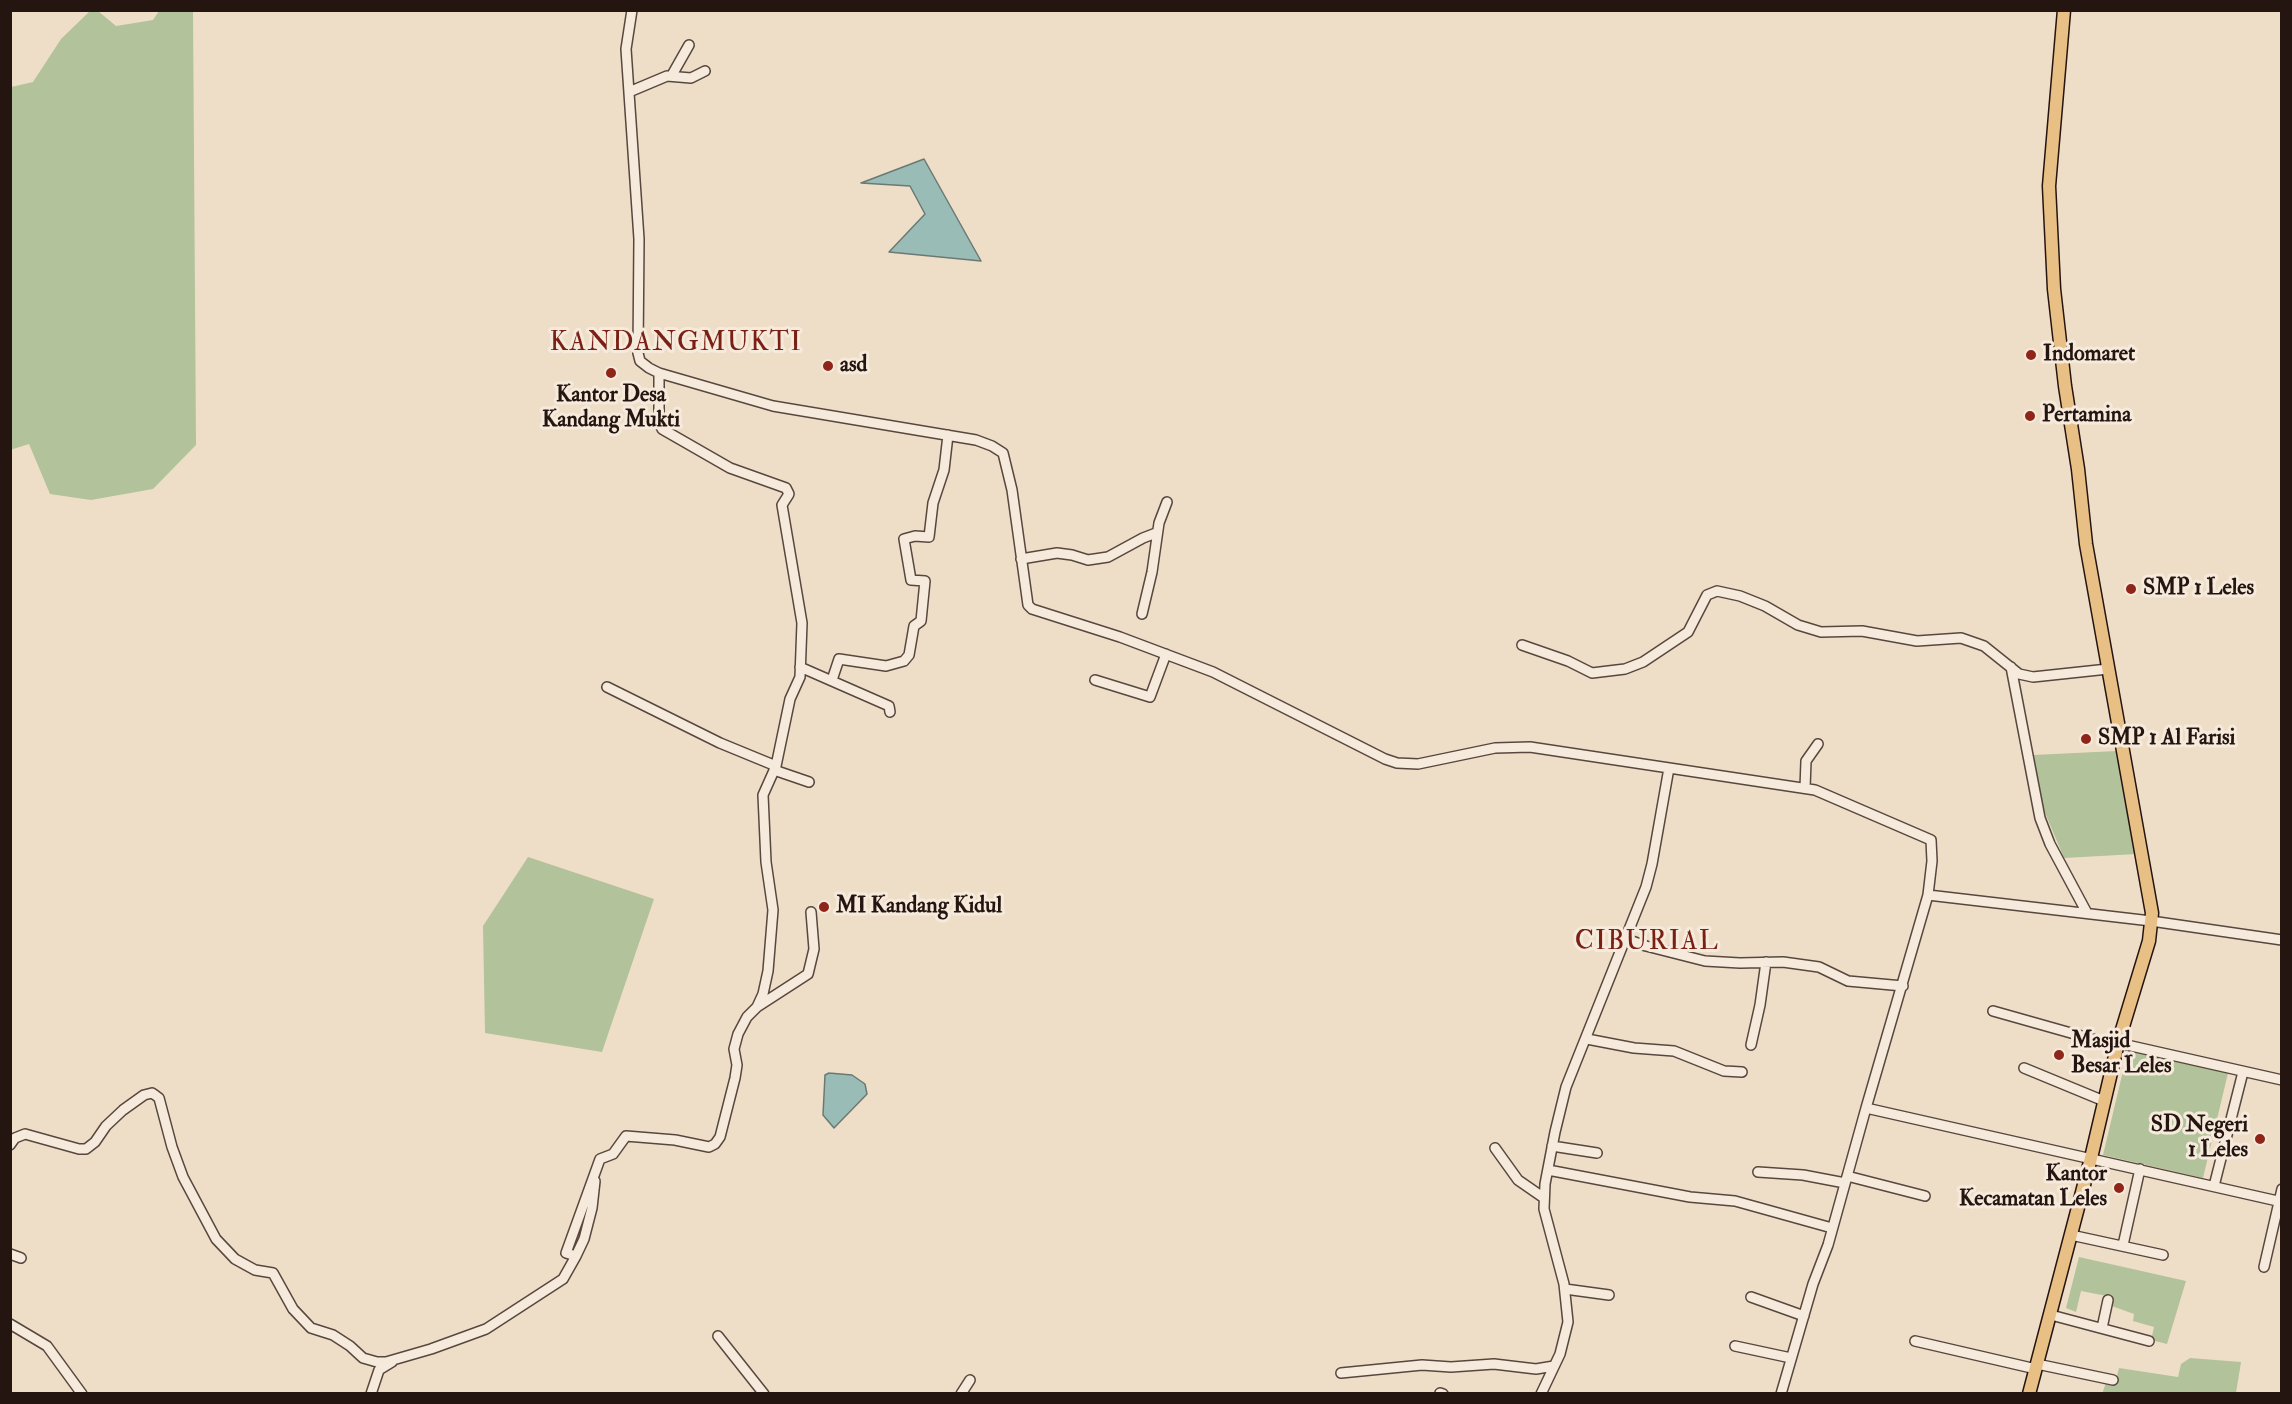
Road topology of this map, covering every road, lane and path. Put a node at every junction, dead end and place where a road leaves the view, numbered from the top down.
1 (632, 10) edge
2 (2064, 10) edge
3 (689, 45) dead end
4 (705, 71) dead end
5 (672, 75) junction
6 (629, 92) junction
7 (659, 373) junction
8 (948, 435) junction
9 (1167, 502) dead end
10 (1156, 533) junction
11 (1022, 559) junction
12 (1142, 614) dead end
13 (1522, 645) dead end
14 (1166, 654) junction
15 (800, 667) junction
16 (2012, 667) junction
17 (2108, 669) junction
18 (832, 680) junction
19 (1095, 680) dead end
20 (607, 687) dead end
21 (890, 712) dead end
22 (1818, 744) dead end
23 (775, 768) junction
24 (1669, 768) junction
25 (809, 782) dead end
26 (1805, 788) junction
27 (1928, 896) junction
28 (811, 912) dead end
29 (2087, 913) junction
30 (2151, 921) junction
31 (1626, 939) junction
32 (2282, 940) edge
33 (1766, 962) junction
34 (1903, 986) junction
35 (757, 1007) junction
36 (1994, 1011) dead end
37 (1587, 1039) junction
38 (1751, 1045) dead end
39 (2117, 1045) junction
40 (2024, 1068) dead end
41 (1742, 1072) dead end
42 (2243, 1072) junction
43 (2282, 1080) edge
44 (2104, 1101) junction
45 (1866, 1108) junction
46 (10, 1145) edge
47 (1552, 1146) junction
48 (1495, 1148) dead end
49 (1597, 1153) dead end
50 (2091, 1158) junction
51 (2140, 1169) junction
52 (1548, 1170) junction
53 (1758, 1172) dead end
54 (1846, 1180) junction
55 (2214, 1186) junction
56 (2282, 1189) edge
57 (1925, 1196) dead end
58 (1544, 1198) junction
59 (2280, 1202) edge
60 (1832, 1228) junction
61 (2072, 1235) junction
62 (2123, 1245) junction
63 (10, 1254) edge
64 (2163, 1255) dead end
65 (21, 1258) dead end
66 (2264, 1267) dead end
67 (1565, 1289) junction
68 (1609, 1295) dead end
69 (1751, 1297) dead end
70 (2108, 1300) dead end
71 (2051, 1315) junction
72 (1804, 1316) junction
73 (10, 1324) edge
74 (2102, 1328) junction
75 (718, 1336) dead end
76 (1915, 1341) dead end
77 (2149, 1341) dead end
78 (1735, 1346) dead end
79 (1791, 1358) junction
80 (394, 1360) junction
81 (1554, 1366) junction
82 (2037, 1367) junction
83 (1341, 1373) dead end
84 (970, 1380) dead end
85 (2113, 1380) dead end
86 (82, 1394) edge
87 (371, 1394) edge
88 (764, 1394) edge
89 (961, 1394) edge
90 (1541, 1394) edge
91 (1781, 1394) edge
92 (2029, 1394) edge

1 - 6 street
2 - 17 main road
3 - 5 street
4 - 5 street
5 - 6 street
6 - 7 street
7 - 8 street
7 - 15 street
8 - 11 street
8 - 18 street
9 - 10 street
10 - 11 street
10 - 12 street
11 - 14 street
13 - 16 street
14 - 19 street
14 - 24 street
15 - 18 street
15 - 23 street
16 - 17 street
16 - 29 street
17 - 30 main road
18 - 21 street
20 - 23 street
22 - 26 street
23 - 25 street
23 - 35 street
24 - 26 street
24 - 31 street
26 - 27 street
27 - 29 street
27 - 34 street
28 - 35 street
29 - 30 street
30 - 32 street
30 - 39 main road
31 - 33 street
31 - 37 street
33 - 34 street
33 - 38 street
34 - 45 street
35 - 80 street
36 - 39 street
37 - 41 street
37 - 47 street
39 - 42 street
39 - 44 main road
40 - 44 street
42 - 43 street
42 - 55 street
44 - 50 main road
45 - 50 street
45 - 54 street
46 - 80 street
47 - 49 street
47 - 52 street
48 - 58 street
50 - 51 street
50 - 61 main road
51 - 55 street
51 - 62 street
52 - 58 street
52 - 60 street
53 - 54 street
54 - 57 street
54 - 60 street
55 - 59 street
56 - 59 street
58 - 67 street
59 - 66 street
60 - 72 street
61 - 62 street
61 - 71 main road
62 - 64 street
63 - 65 street
67 - 68 street
67 - 81 street
69 - 72 street
70 - 74 street
71 - 74 street
71 - 82 main road
72 - 79 street
73 - 86 street
74 - 77 street
75 - 88 street
76 - 82 street
78 - 79 street
79 - 91 street
80 - 87 street
81 - 83 street
81 - 90 street
82 - 85 street
82 - 92 main road
84 - 89 street

